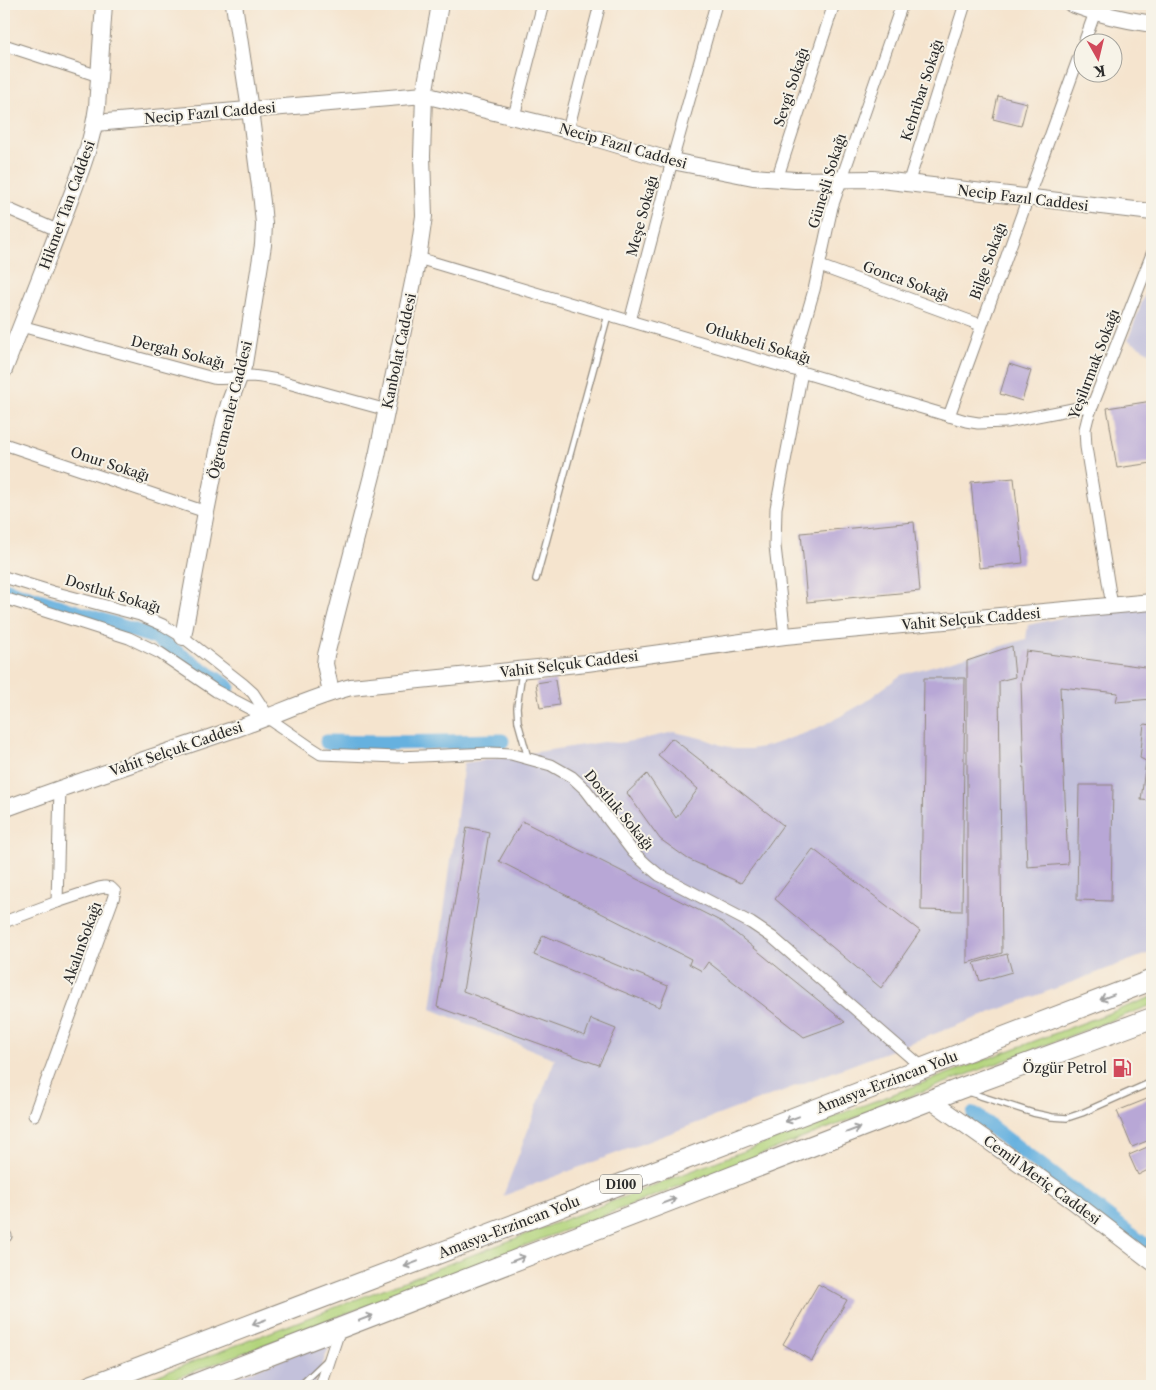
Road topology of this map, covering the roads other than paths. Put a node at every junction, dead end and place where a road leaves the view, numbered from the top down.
1 (104, 4) edge
2 (234, 4) edge
3 (440, 4) edge
4 (543, 4) edge
5 (600, 4) edge
6 (716, 4) edge
7 (834, 4) edge
8 (902, 4) edge
9 (965, 4) edge
10 (1072, 4) edge
11 (1096, 8) edge
12 (1152, 24) edge
13 (4, 45) edge
14 (99, 76) junction
15 (424, 95) junction
16 (250, 110) junction
17 (514, 116) junction
18 (95, 123) junction
19 (568, 130) junction
20 (672, 161) junction
21 (777, 179) junction
22 (841, 179) junction
23 (908, 184) junction
24 (1027, 198) junction
25 (4, 207) edge
26 (1152, 212) edge
27 (58, 230) junction
28 (1152, 254) edge
29 (418, 258) junction
30 (820, 266) junction
31 (608, 314) junction
32 (630, 321) junction
33 (981, 325) junction
34 (21, 326) junction
35 (4, 366) edge
36 (797, 371) junction
37 (240, 377) junction
38 (1093, 405) junction
39 (387, 410) junction
40 (948, 416) junction
41 (4, 444) edge
42 (206, 512) junction
43 (4, 577) edge
44 (536, 579) dead end
45 (4, 600) edge
46 (1152, 602) edge
47 (1112, 606) junction
48 (785, 636) junction
49 (183, 637) junction
50 (523, 670) junction
51 (331, 692) junction
52 (268, 718) junction
53 (528, 759) junction
54 (60, 788) junction
55 (4, 808) edge
56 (57, 902) junction
57 (4, 922) edge
58 (1152, 980) edge
59 (1152, 1018) edge
60 (923, 1068) junction
61 (1152, 1082) edge
62 (959, 1088) junction
63 (930, 1100) junction
64 (34, 1115) dead end
65 (1152, 1262) edge
66 (340, 1328) junction
67 (331, 1355) junction
68 (90, 1386) edge
69 (190, 1386) edge
70 (299, 1386) edge
71 (321, 1386) edge

1 - 14 street, Hikmet Tan Caddesi
2 - 16 street, Öğretmenler Caddesi
3 - 15 street, Kanbolat Caddesi
4 - 17 street
5 - 19 street
6 - 20 street, Meşe Sokağı
7 - 21 street, Sevgi Sokağı
8 - 22 street, Güneşli Sokağı
9 - 23 street, Kehribar Sokağı
10 - 11 street
11 - 12 street
11 - 24 street, Bilge Sokağı
13 - 14 street
14 - 18 street, Hikmet Tan Caddesi
15 - 16 street, Necip Fazıl Caddesi
15 - 17 street, Necip Fazıl Caddesi
15 - 29 street, Kanbolat Caddesi
16 - 18 street, Necip Fazıl Caddesi
16 - 37 street, Öğretmenler Caddesi
17 - 19 street, Necip Fazıl Caddesi
18 - 27 street, Hikmet Tan Caddesi
19 - 20 street, Necip Fazıl Caddesi
20 - 21 street, Necip Fazıl Caddesi
20 - 32 street, Meşe Sokağı
21 - 22 street, Necip Fazıl Caddesi
22 - 23 street, Necip Fazıl Caddesi
22 - 30 street, Güneşli Sokağı
23 - 24 street, Necip Fazıl Caddesi
24 - 26 street, Necip Fazıl Caddesi
24 - 33 street, Bilge Sokağı
25 - 27 street
27 - 34 street, Hikmet Tan Caddesi
28 - 38 street, Yeşilırmak Sokağı
29 - 31 street, Otlukbeli Sokağı
29 - 39 street, Kanbolat Caddesi
30 - 33 street, Gonca Sokağı
30 - 36 street, Güneşli Sokağı
31 - 32 street, Otlukbeli Sokağı
31 - 44 lane
32 - 36 street, Otlukbeli Sokağı
33 - 40 street, Bilge Sokağı
34 - 35 street, Hikmet Tan Caddesi
34 - 37 street, Dergah Sokağı
36 - 40 street, Otlukbeli Sokağı
36 - 48 street, Güneşli Sokağı
37 - 39 street, Dergah Sokağı
37 - 42 street, Öğretmenler Caddesi
38 - 40 street, Otlukbeli Sokağı
38 - 47 street, Yeşilırmak Sokağı
39 - 51 street, Kanbolat Caddesi
41 - 42 street, Onur Sokağı
42 - 49 street, Öğretmenler Caddesi
43 - 49 street, Dostluk Sokağı
45 - 52 street, Dostluk Sokağı
46 - 47 street, Vahit Selçuk Caddesi
47 - 48 street, Vahit Selçuk Caddesi
48 - 50 street, Vahit Selçuk Caddesi
49 - 52 street, Dostluk Sokağı
50 - 51 street, Vahit Selçuk Caddesi
50 - 53 lane
51 - 52 street, Vahit Selçuk Caddesi
52 - 53 street, Dostluk Sokağı
52 - 54 street, Vahit Selçuk Caddesi
53 - 60 street, Dostluk Sokağı
54 - 55 street, Vahit Selçuk Caddesi
54 - 56 street
56 - 57 street, AkalınSokağı
56 - 64 street, AkalınSokağı
58 -> 60 highway, Amasya-Erzincan Yolu / D100
59 - 62 highway, D100
60 -> 68 highway, Amasya-Erzincan Yolu / D100
61 - 62 lane
62 - 63 highway, D100
63 - 65 street, Cemil Meriç Caddesi
66 -> 63 highway, D100
66 - 67 street
66 - 69 highway, D100
67 - 70 lane
67 - 71 street

